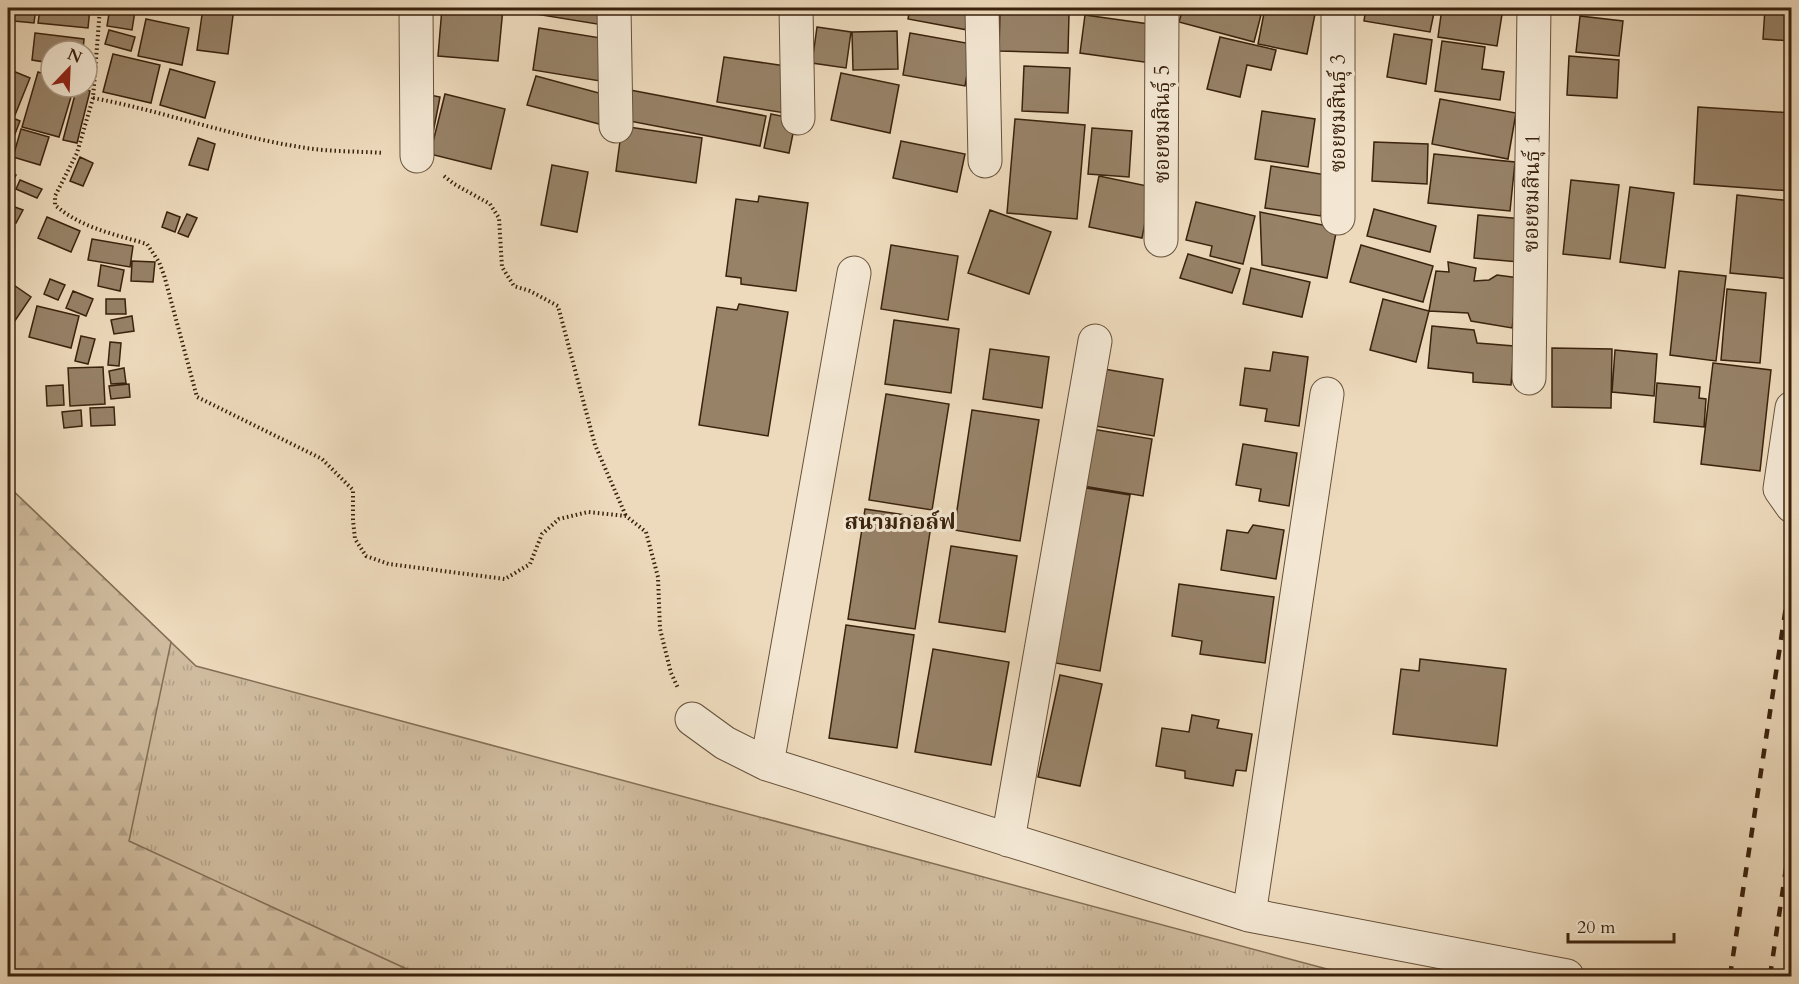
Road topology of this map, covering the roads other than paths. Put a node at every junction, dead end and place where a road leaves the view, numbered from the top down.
1 (416, 8) edge
2 (614, 8) edge
3 (796, 8) edge
4 (982, 8) edge
5 (1162, 8) edge
6 (1338, 8) edge
7 (1534, 8) edge
8 (798, 118) dead end
9 (616, 126) dead end
10 (417, 156) road end
11 (985, 161) dead end
12 (1338, 218) dead end
13 (1161, 240) dead end
14 (854, 273) dead end
15 (1095, 341) dead end
16 (1529, 378) dead end
17 (1326, 394) dead end
18 (1791, 408) edge
19 (1791, 506) edge
20 (692, 719) road end
21 (767, 764) junction
22 (1008, 840) junction
23 (1249, 915) junction
24 (1567, 976) edge

1 - 10 street
2 - 9 street
3 - 8 street
4 - 11 street
5 - 13 street, ซอยชมสินธุ์ 5
6 - 12 street, ซอยชมสินธุ์ 3
7 - 16 street, ซอยชมสินธุ์ 1
14 - 21 street
15 - 22 street
17 - 23 street
18 - 19 street
20 - 21 street
21 - 22 street
22 - 23 street
23 - 24 street

